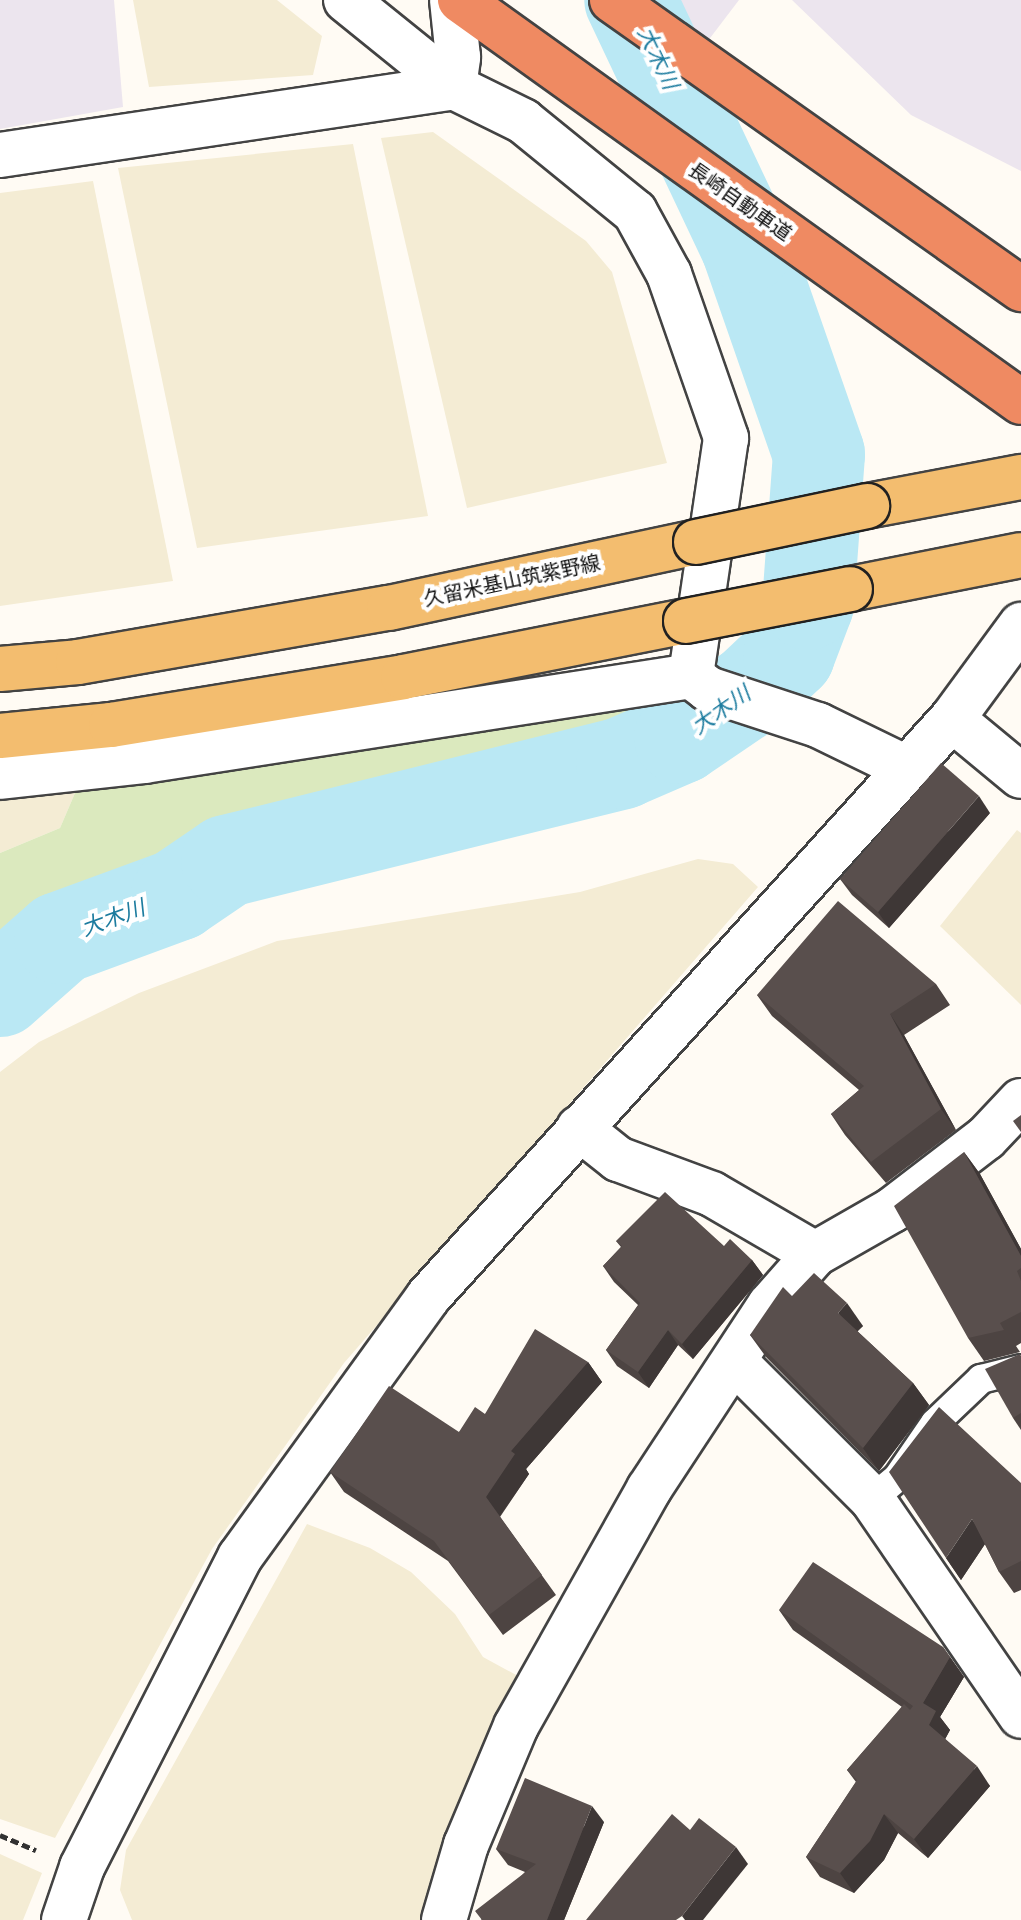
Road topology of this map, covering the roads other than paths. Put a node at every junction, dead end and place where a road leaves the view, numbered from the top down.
1 (346, 0) edge
2 (452, 0) edge
3 (460, 0) edge
4 (612, 0) edge
5 (454, 87) junction
6 (0, 155) edge
7 (1021, 289) edge
8 (1021, 402) edge
9 (1021, 477) edge
10 (1021, 555) edge
11 (1021, 625) edge
12 (0, 669) edge
13 (700, 682) junction
14 (952, 719) junction
15 (0, 736) edge
16 (904, 767) junction
17 (1021, 776) edge
18 (0, 777) edge
19 (1021, 1101) edge
20 (579, 1128) junction
21 (815, 1254) junction
22 (735, 1362) junction
23 (1021, 1369) edge
24 (872, 1499) junction
25 (1021, 1716) edge
26 (64, 1920) edge
27 (444, 1920) edge

1 - 5 street
2 - 5 street
3 - 8 highway, 長崎自動車道
4 - 7 highway
5 - 6 street
5 - 13 street
9 - 12 main road, 久留米基山筑紫野線, bridge
10 - 15 main road, bridge
11 - 14 street
13 - 16 street
13 - 18 street
14 - 16 street
14 - 17 street
16 - 20 street
19 - 21 street
20 - 21 street
20 - 26 street
21 - 22 street
22 - 24 street
22 - 27 street
23 - 24 lane
24 - 25 street

